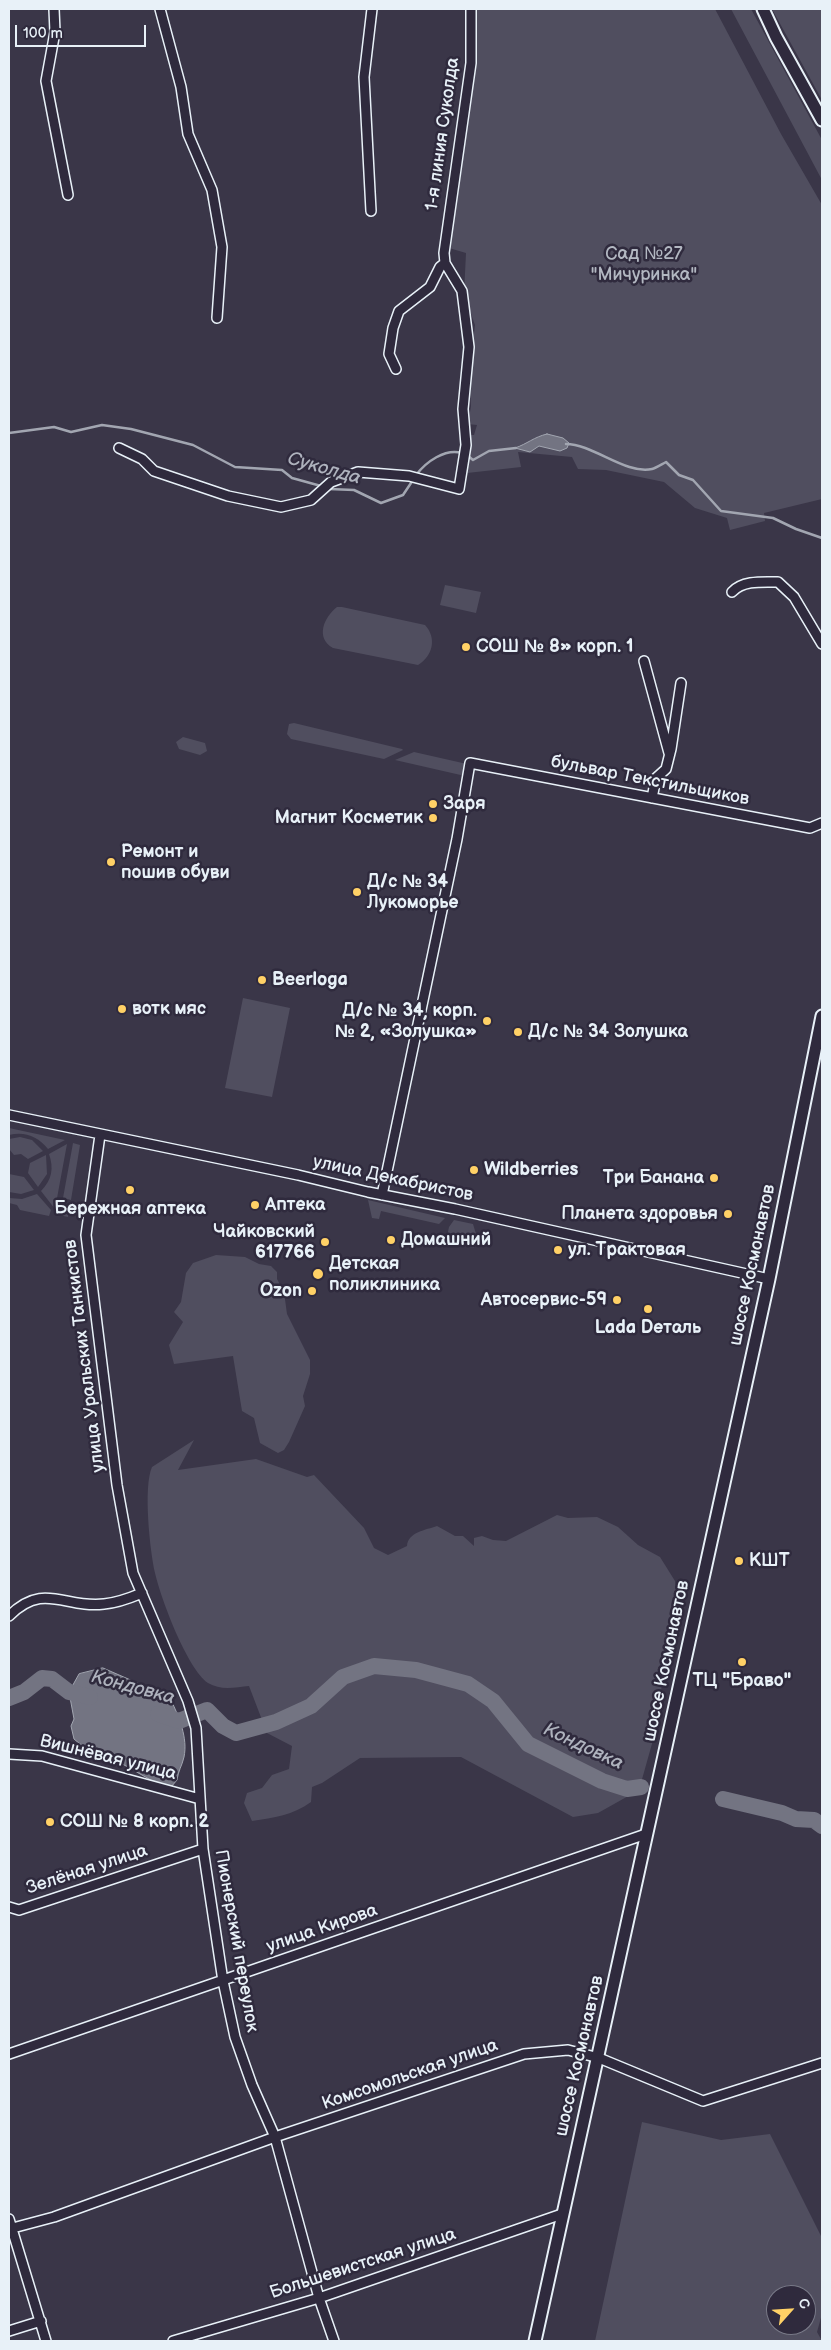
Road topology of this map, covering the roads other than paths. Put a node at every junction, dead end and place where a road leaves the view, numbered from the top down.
1 (54, 9) edge
2 (160, 9) edge
3 (372, 9) edge
4 (471, 9) edge
5 (763, 9) edge
6 (822, 120) edge
7 (68, 195) dead end
8 (371, 211) dead end
9 (445, 264) junction
10 (217, 318) dead end
11 (396, 369) dead end
12 (119, 448) dead end
13 (732, 592) dead end
14 (822, 644) edge
15 (644, 661) dead end
16 (681, 683) dead end
17 (669, 756) junction
18 (652, 798) junction
19 (822, 823) edge
20 (822, 1016) edge
21 (9, 1115) edge
22 (100, 1135) junction
23 (382, 1195) junction
24 (769, 1278) junction
25 (133, 1573) joint
26 (142, 1593) junction
27 (9, 1616) edge
28 (9, 1754) edge
29 (200, 1799) junction
30 (646, 1834) junction
31 (203, 1849) junction
32 (9, 1907) edge
33 (223, 1981) junction
34 (9, 2054) edge
35 (599, 2058) junction
36 (822, 2063) edge
37 (275, 2137) junction
38 (562, 2214) junction
39 (9, 2219) edge
40 (10, 2229) edge
41 (319, 2298) junction
42 (41, 2321) junction
43 (9, 2331) edge
44 (46, 2341) edge
45 (173, 2341) edge
46 (334, 2341) edge
47 (535, 2341) edge

1 - 7 street
2 - 10 street
3 - 8 street
4 - 9 street, 1-я линия Суколда
5 - 6 main road
9 - 11 street
9 - 12 street
13 - 14 street
15 - 17 street
16 - 17 street
17 - 18 street
18 - 19 street, бульвар Текстильщиков
18 - 23 street, бульвар Текстильщиков
20 - 24 main road, шоссе Космонавтов
21 - 22 street, улица Декабристов
22 - 23 street, улица Декабристов
22 - 25 street, улица Уральских Танкистов
23 - 24 street, улица Декабристов
24 - 30 main road, шоссе Космонавтов
25 - 26 street, Пионерский переулок
26 - 27 street
26 - 29 street, Пионерский переулок
28 - 29 street, Вишнёвая улица
29 - 31 street, Пионерский переулок
30 - 33 street, улица Кирова
30 - 35 main road, шоссе Космонавтов
31 - 32 street, Зелёная улица
31 - 33 street, Пионерский переулок
33 - 34 street, улица Кирова
33 - 37 street, Пионерский переулок
35 - 36 street, Комсомольская улица
35 - 37 street, Комсомольская улица
35 - 38 main road, шоссе Космонавтов
37 - 40 street, Комсомольская улица
37 - 41 street, Пионерский переулок
38 - 41 street, Большевистская улица
38 - 47 main road, шоссе Космонавтов
39 - 40 street
40 - 42 street
41 - 45 street, Большевистская улица
41 - 46 street, Пионерский переулок
42 - 43 street
42 - 44 street

